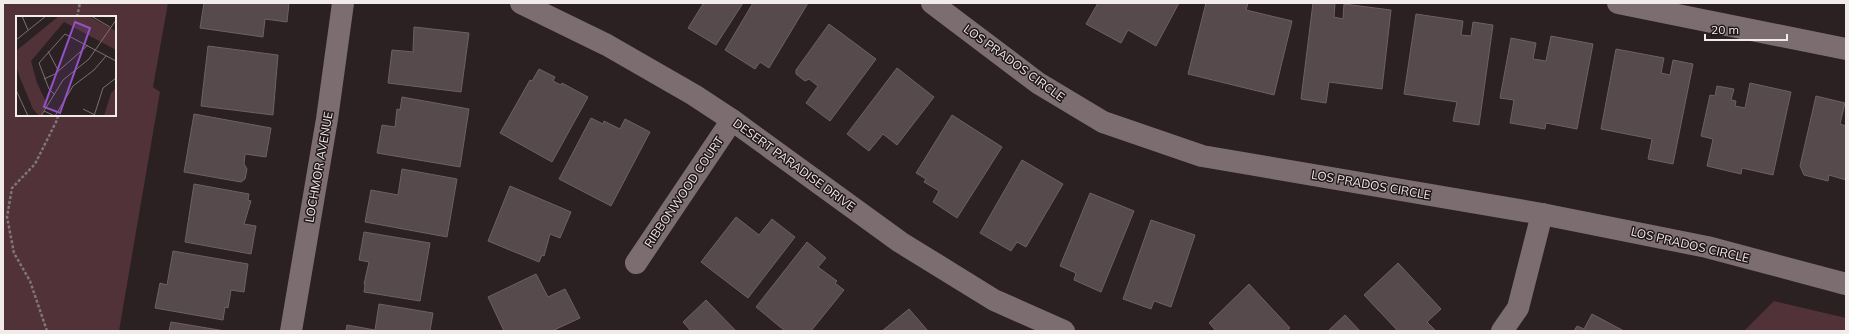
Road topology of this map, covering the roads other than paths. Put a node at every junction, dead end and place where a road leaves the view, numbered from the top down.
1 (343, 3) edge
2 (520, 3) edge
3 (932, 3) edge
4 (1618, 3) edge
5 (1846, 48) edge
6 (732, 120) junction
7 (1542, 214) junction
8 (636, 263) dead end
9 (1846, 284) edge
10 (1049, 328) edge
11 (291, 331) edge
12 (1502, 331) edge

1 - 11 street, LOCHMOR AVENUE
2 - 6 street, DESERT PARADISE DRIVE
3 - 7 street, LOS PRADOS CIRCLE
4 - 5 street
6 - 8 street, RIBBONWOOD COURT
6 - 10 street, DESERT PARADISE DRIVE
7 - 9 street, LOS PRADOS CIRCLE
7 - 12 street

